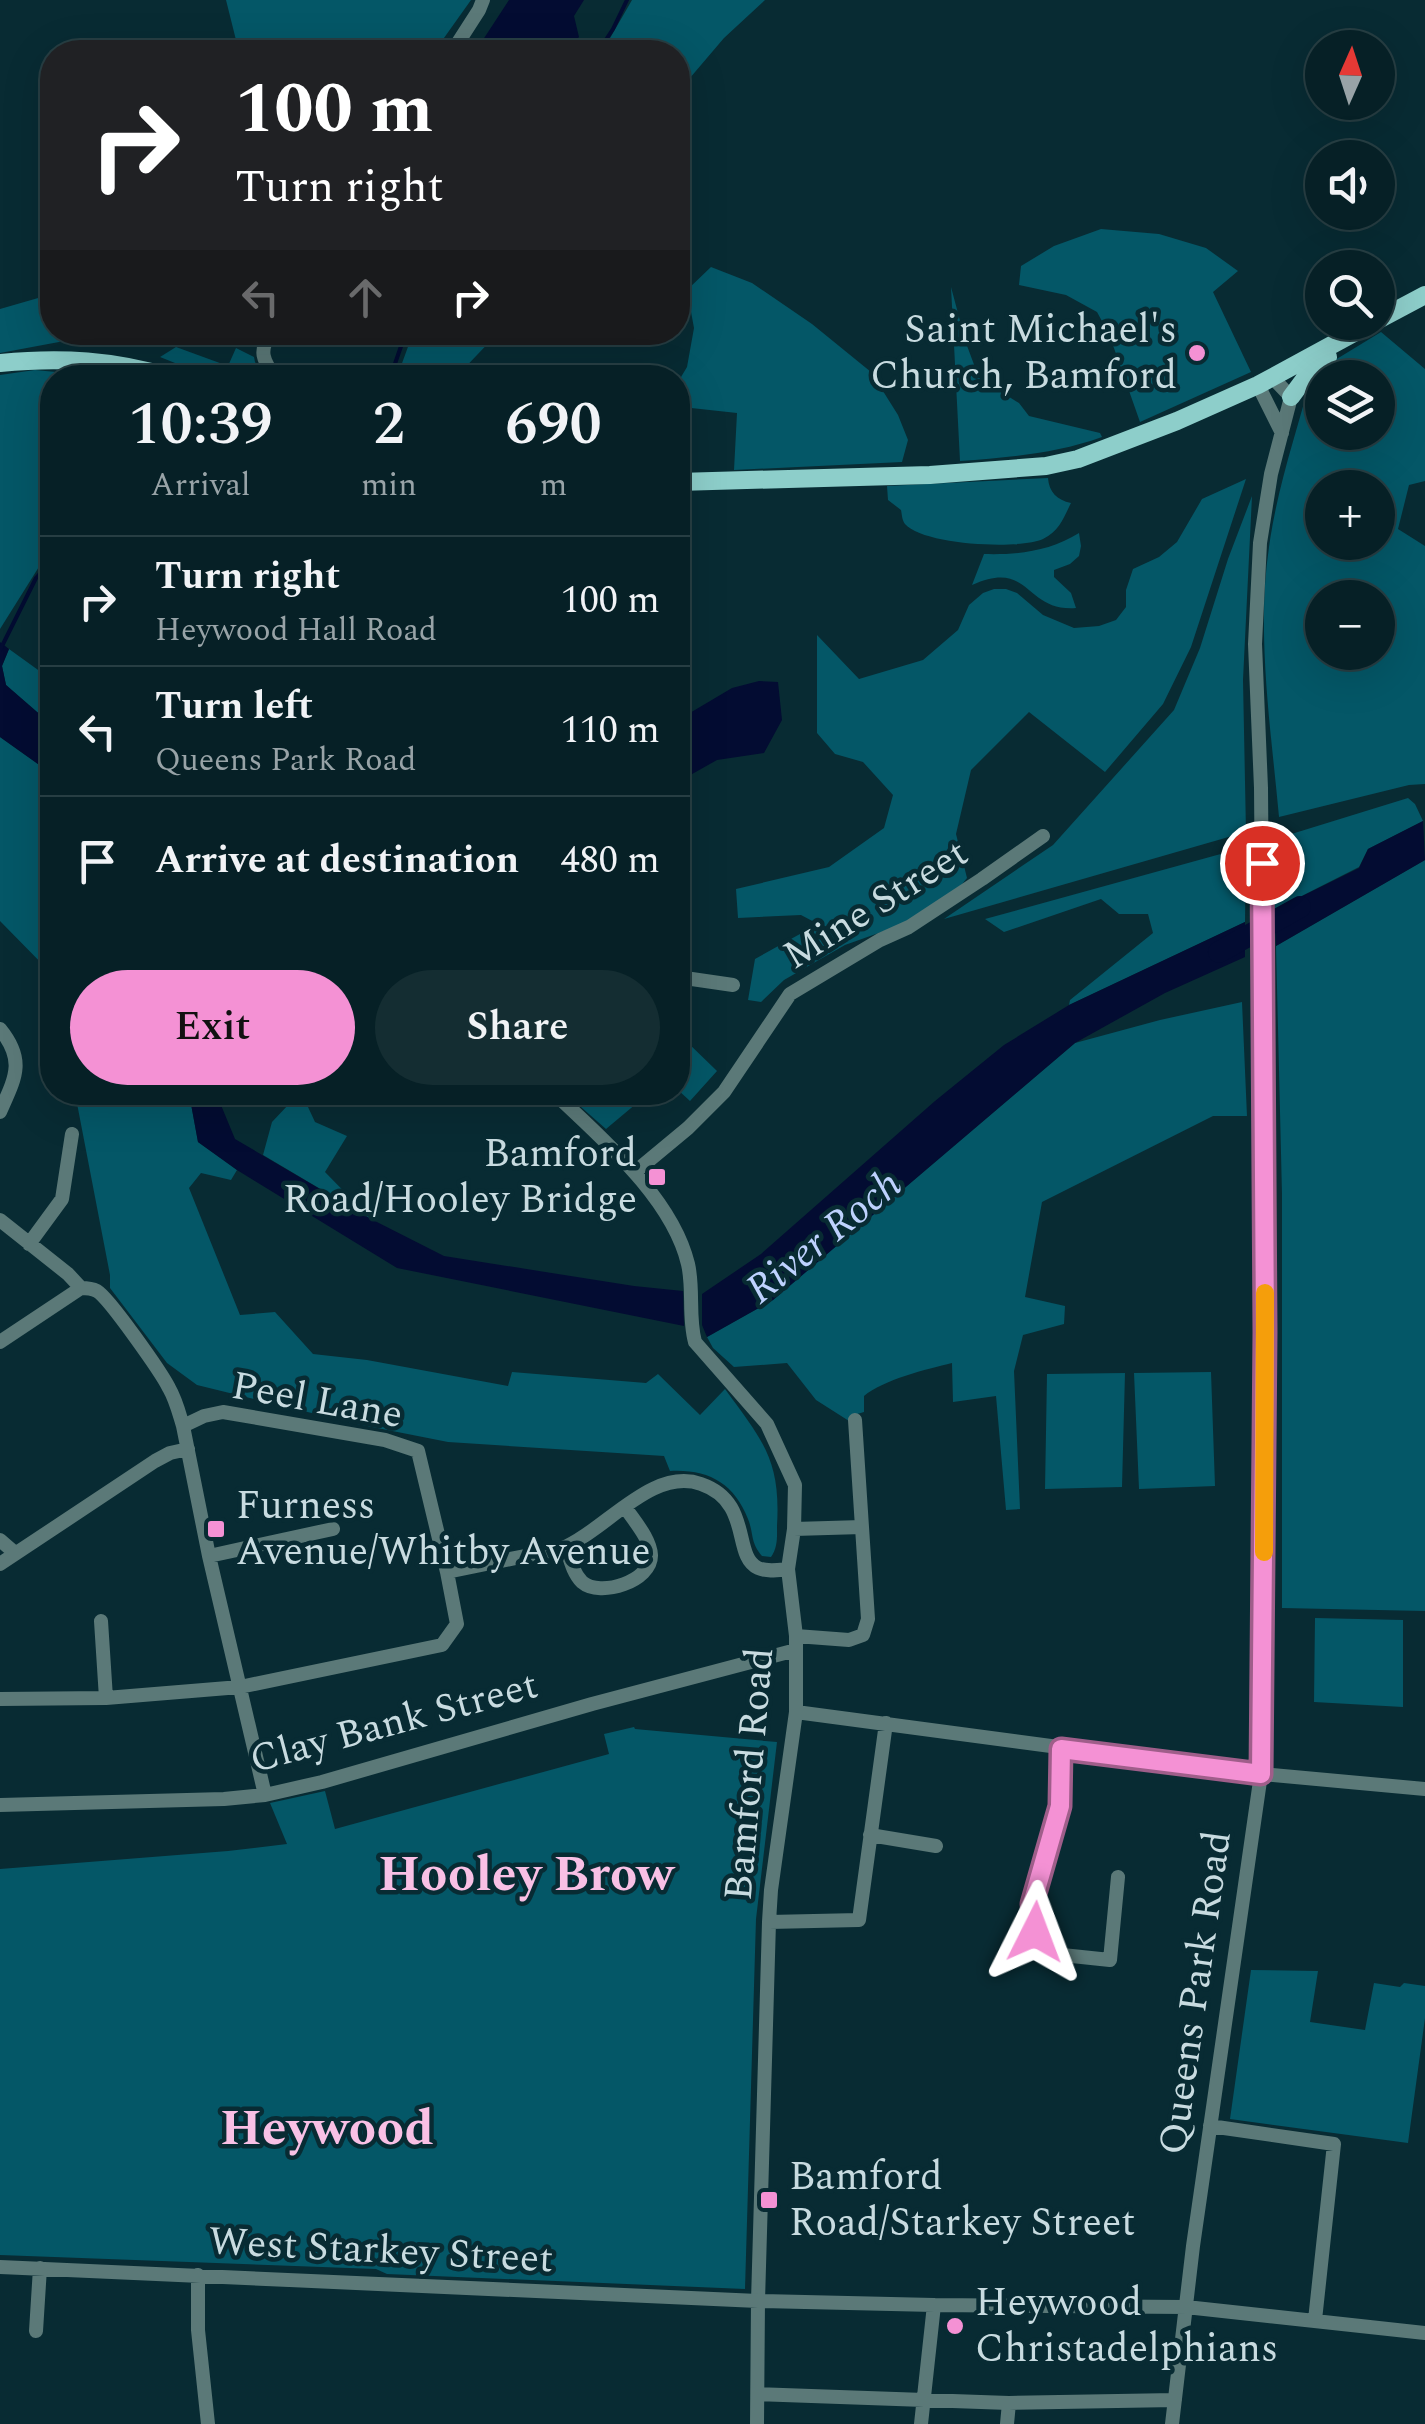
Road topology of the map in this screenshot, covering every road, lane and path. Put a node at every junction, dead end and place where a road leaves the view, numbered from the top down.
1 (483, 0) edge
2 (460, 40) edge
3 (1425, 295) edge
4 (1395, 311) edge
5 (1341, 340) edge
6 (1356, 340) edge
7 (0, 362) edge
8 (122, 365) edge
9 (1265, 381) junction
10 (1292, 397) junction
11 (1282, 433) junction
12 (690, 482) edge
13 (1044, 836) dead end
14 (690, 978) edge
15 (733, 985) dead end
16 (0, 1030) edge
17 (566, 1105) edge
18 (0, 1112) edge
19 (72, 1134) dead end
20 (635, 1172) junction
21 (0, 1220) edge
22 (29, 1244) junction
23 (81, 1288) junction
24 (0, 1342) edge
25 (856, 1420) dead end
26 (182, 1426) junction
27 (188, 1449) junction
28 (625, 1507) junction
29 (862, 1526) junction
30 (334, 1529) dead end
31 (794, 1529) junction
32 (0, 1540) edge
33 (566, 1547) junction
34 (16, 1553) junction
35 (209, 1556) junction
36 (0, 1564) edge
37 (788, 1569) junction
38 (447, 1572) junction
39 (101, 1621) dead end
40 (796, 1643) junction
41 (240, 1687) junction
42 (106, 1698) junction
43 (0, 1699) edge
44 (796, 1712) junction
45 (886, 1722) junction
46 (1061, 1749) junction
47 (1261, 1774) junction
48 (1425, 1789) edge
49 (265, 1795) junction
50 (0, 1805) edge
51 (870, 1835) junction
52 (936, 1846) dead end
53 (1118, 1877) dead end
54 (769, 1922) junction
55 (1210, 2126) junction
56 (0, 2267) edge
57 (40, 2268) junction
58 (198, 2275) junction
59 (758, 2300) junction
60 (934, 2305) junction
61 (1186, 2307) junction
62 (1315, 2320) junction
63 (36, 2330) dead end
64 (1425, 2333) edge
65 (758, 2394) junction
66 (924, 2400) junction
67 (1175, 2400) junction
68 (1009, 2402) junction
69 (208, 2424) edge
70 (757, 2424) edge
71 (921, 2424) edge
72 (1007, 2424) edge
73 (1172, 2424) edge

1 - 2 street
3 - 4 main road
5 - 9 main road
6 - 10 main road
7 - 8 main road
9 - 10 street
9 - 11 street
9 - 12 main road
10 - 11 street, Queens Park Road
11 - 47 street, Queens Park Road
13 - 20 street, Mine Street
14 - 15 street
16 - 18 street
17 - 20 street, Bamford Road
19 - 22 street
20 - 31 street, Bamford Road
21 - 22 street, Peel Lane
22 - 23 street, Peel Lane
23 - 24 street
23 - 26 street, Peel Lane
25 - 29 street
26 - 27 street
26 - 38 street, Peel Lane
27 - 34 street
27 - 35 street
28 - 33 street
28 - 33 street
28 - 37 street
29 - 31 street
29 - 40 street, Clay Bank Street
30 - 35 street
31 - 37 street, Bamford Road
32 - 34 street
33 - 38 street
34 - 36 street
35 - 41 street
37 - 40 street, Bamford Road
38 - 41 street
39 - 42 street
40 - 44 street, Bamford Road
40 - 49 street, Clay Bank Street
41 - 42 street
41 - 49 street
42 - 43 street
44 - 45 street
44 - 54 street, Bamford Road
45 - 46 street
45 - 51 street
46 - 47 street
46 - 53 street
47 - 48 street
47 - 55 street, Queens Park Road
49 - 50 street, Clay Bank Street
51 - 52 street
51 - 54 street
54 - 59 street, Bamford Road
55 - 61 street, Queens Park Road
55 - 62 street
56 - 57 street, West Starkey Street
57 - 58 street, West Starkey Street
57 - 63 street
58 - 59 street, West Starkey Street
58 - 69 street
59 - 60 street, West Starkey Street
59 - 65 street, Bamford Road
60 - 61 street, West Starkey Street
60 - 66 street
61 - 62 street, West Starkey Street
61 - 67 street, Queens Park Road
62 - 64 street, West Starkey Street
65 - 66 street
65 - 70 street, Bamford Road
66 - 68 street
66 - 71 street
67 - 68 street
67 - 73 street, Queens Park Road
68 - 72 street

